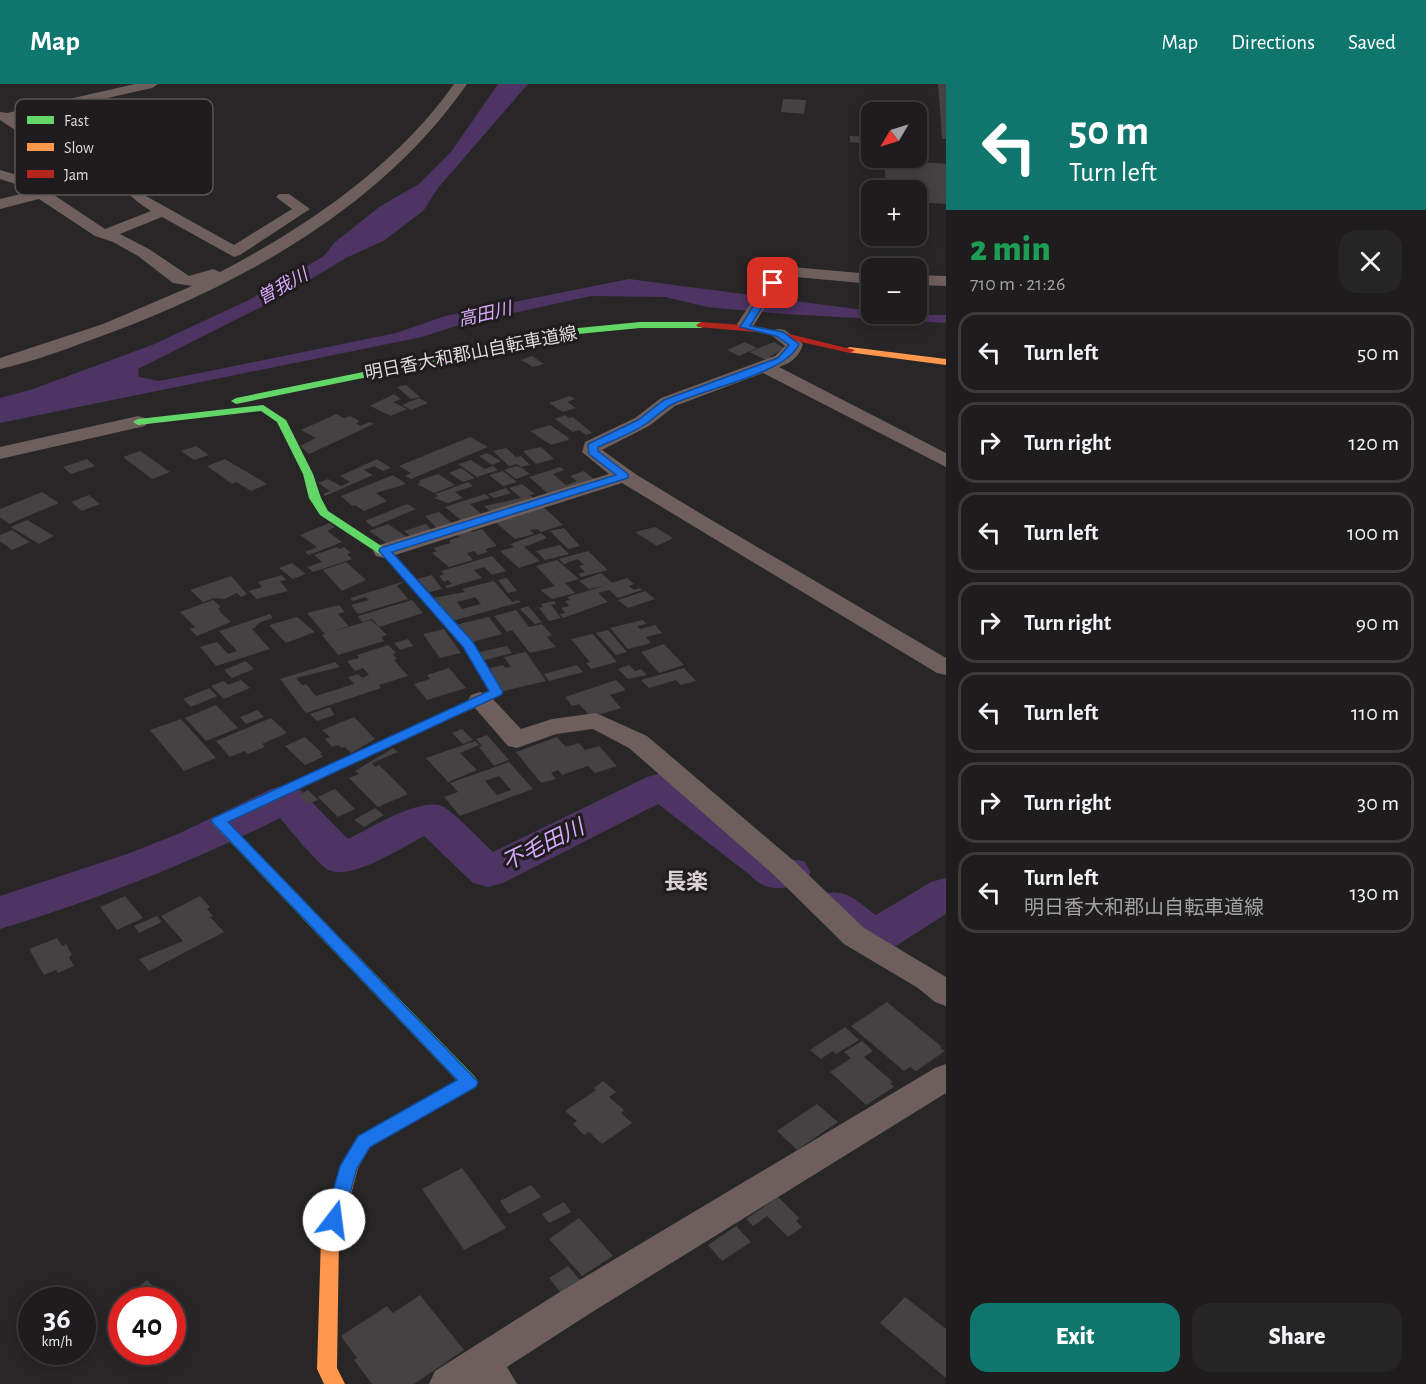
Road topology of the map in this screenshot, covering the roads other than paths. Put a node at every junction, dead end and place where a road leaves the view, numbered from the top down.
1 (152, 84) edge
2 (461, 84) edge
3 (82, 99) edge
4 (0, 174) edge
5 (15, 179) edge
6 (37, 195) edge
7 (43, 195) edge
8 (137, 195) edge
9 (284, 197) dead end
10 (0, 204) edge
11 (164, 211) junction
12 (105, 234) junction
13 (242, 268) junction
14 (861, 278) edge
15 (927, 280) edge
16 (946, 281) edge
17 (745, 326) junction
18 (779, 334) junction
19 (946, 362) edge
20 (0, 364) edge
21 (765, 367) junction
22 (138, 422) junction
23 (0, 453) edge
24 (946, 461) edge
25 (624, 476) junction
26 (384, 551) junction
27 (943, 664) edge
28 (480, 700) junction
29 (946, 993) edge
30 (946, 1077) edge
31 (488, 1374) edge
32 (334, 1384) edge
33 (448, 1384) edge

1 - 3 street
2 - 13 street
4 - 5 street
6 - 10 street
7 - 12 street
8 - 11 street
9 - 11 street
11 - 12 street
12 - 13 street
13 - 20 street
14 - 17 street
15 - 16 street
17 - 18 street, 明日香大和郡山自転車道線
17 - 22 street, 明日香大和郡山自転車道線
18 - 19 street, 明日香大和郡山自転車道線
18 - 21 street
21 - 24 street
21 - 25 street
22 - 23 street, 明日香大和郡山自転車道線
22 - 26 street
25 - 26 street
25 - 27 street
26 - 28 street
28 - 29 street
28 - 32 street
30 - 31 street
31 - 33 street

